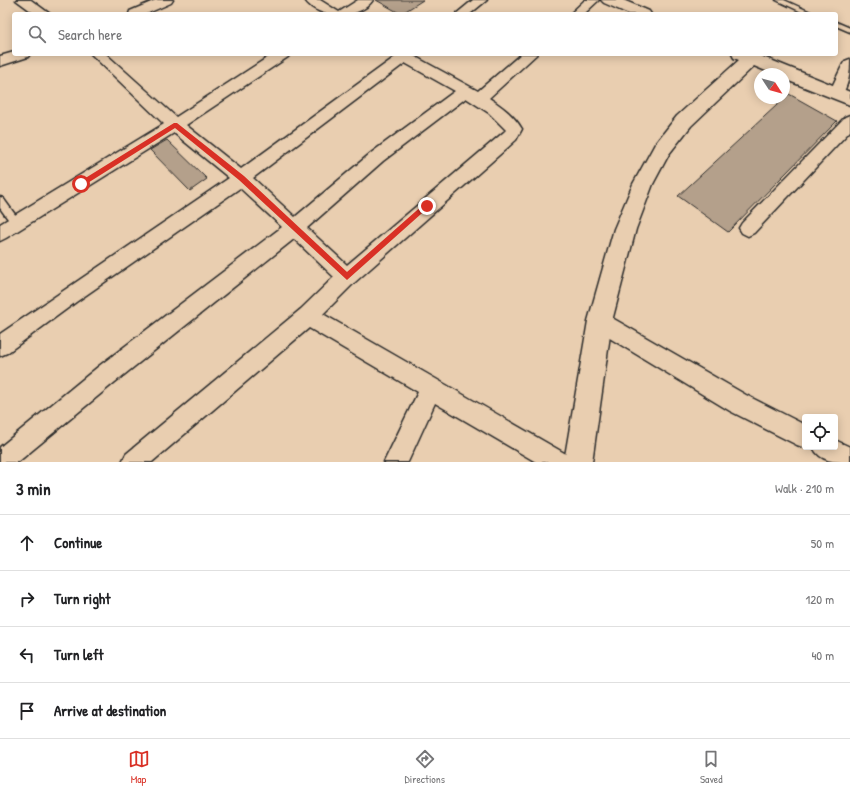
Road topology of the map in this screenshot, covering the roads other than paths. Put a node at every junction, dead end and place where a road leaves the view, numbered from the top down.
1 (22, 0) edge
2 (167, 0) edge
3 (311, 0) edge
4 (367, 0) edge
5 (480, 0) edge
6 (593, 0) edge
7 (608, 0) edge
8 (779, 0) edge
9 (41, 12) edge
10 (140, 12) edge
11 (331, 12) edge
12 (347, 12) edge
13 (465, 12) edge
14 (578, 12) edge
15 (638, 12) edge
16 (807, 12) edge
17 (838, 25) edge
18 (850, 30) edge
19 (16, 56) edge
20 (100, 56) edge
21 (280, 56) edge
22 (403, 56) edge
23 (406, 56) edge
24 (527, 56) edge
25 (746, 56) edge
26 (0, 61) edge
27 (850, 64) edge
28 (472, 95) junction
29 (843, 96) edge
30 (850, 121) edge
31 (176, 125) junction
32 (241, 178) junction
33 (0, 201) edge
34 (16, 223) junction
35 (294, 228) junction
36 (748, 228) dead end
37 (0, 233) edge
38 (347, 277) junction
39 (308, 316) junction
40 (600, 321) junction
41 (0, 346) edge
42 (431, 388) junction
43 (802, 435) edge
44 (831, 450) edge
45 (850, 460) edge
46 (0, 462) edge
47 (134, 462) edge
48 (396, 462) edge
49 (558, 462) edge
50 (578, 462) edge

1 - 9 street
2 - 10 street
3 - 11 street
4 - 12 street
5 - 13 street
6 - 14 street
7 - 15 street
8 - 16 lane
17 - 18 lane
19 - 26 street
20 - 31 street
21 - 31 street
22 - 32 street
23 - 28 street
24 - 28 street
25 - 29 street
25 - 40 street
27 - 29 street
28 - 35 street
28 - 38 street
30 - 36 street
31 - 32 street
31 - 34 street
32 - 35 street
32 - 41 street
33 - 34 lane
34 - 37 street
35 - 38 street
35 - 46 street
38 - 39 street
39 - 42 street
39 - 47 street
40 - 43 street
40 - 50 street
42 - 48 street
42 - 49 street
44 - 45 street

